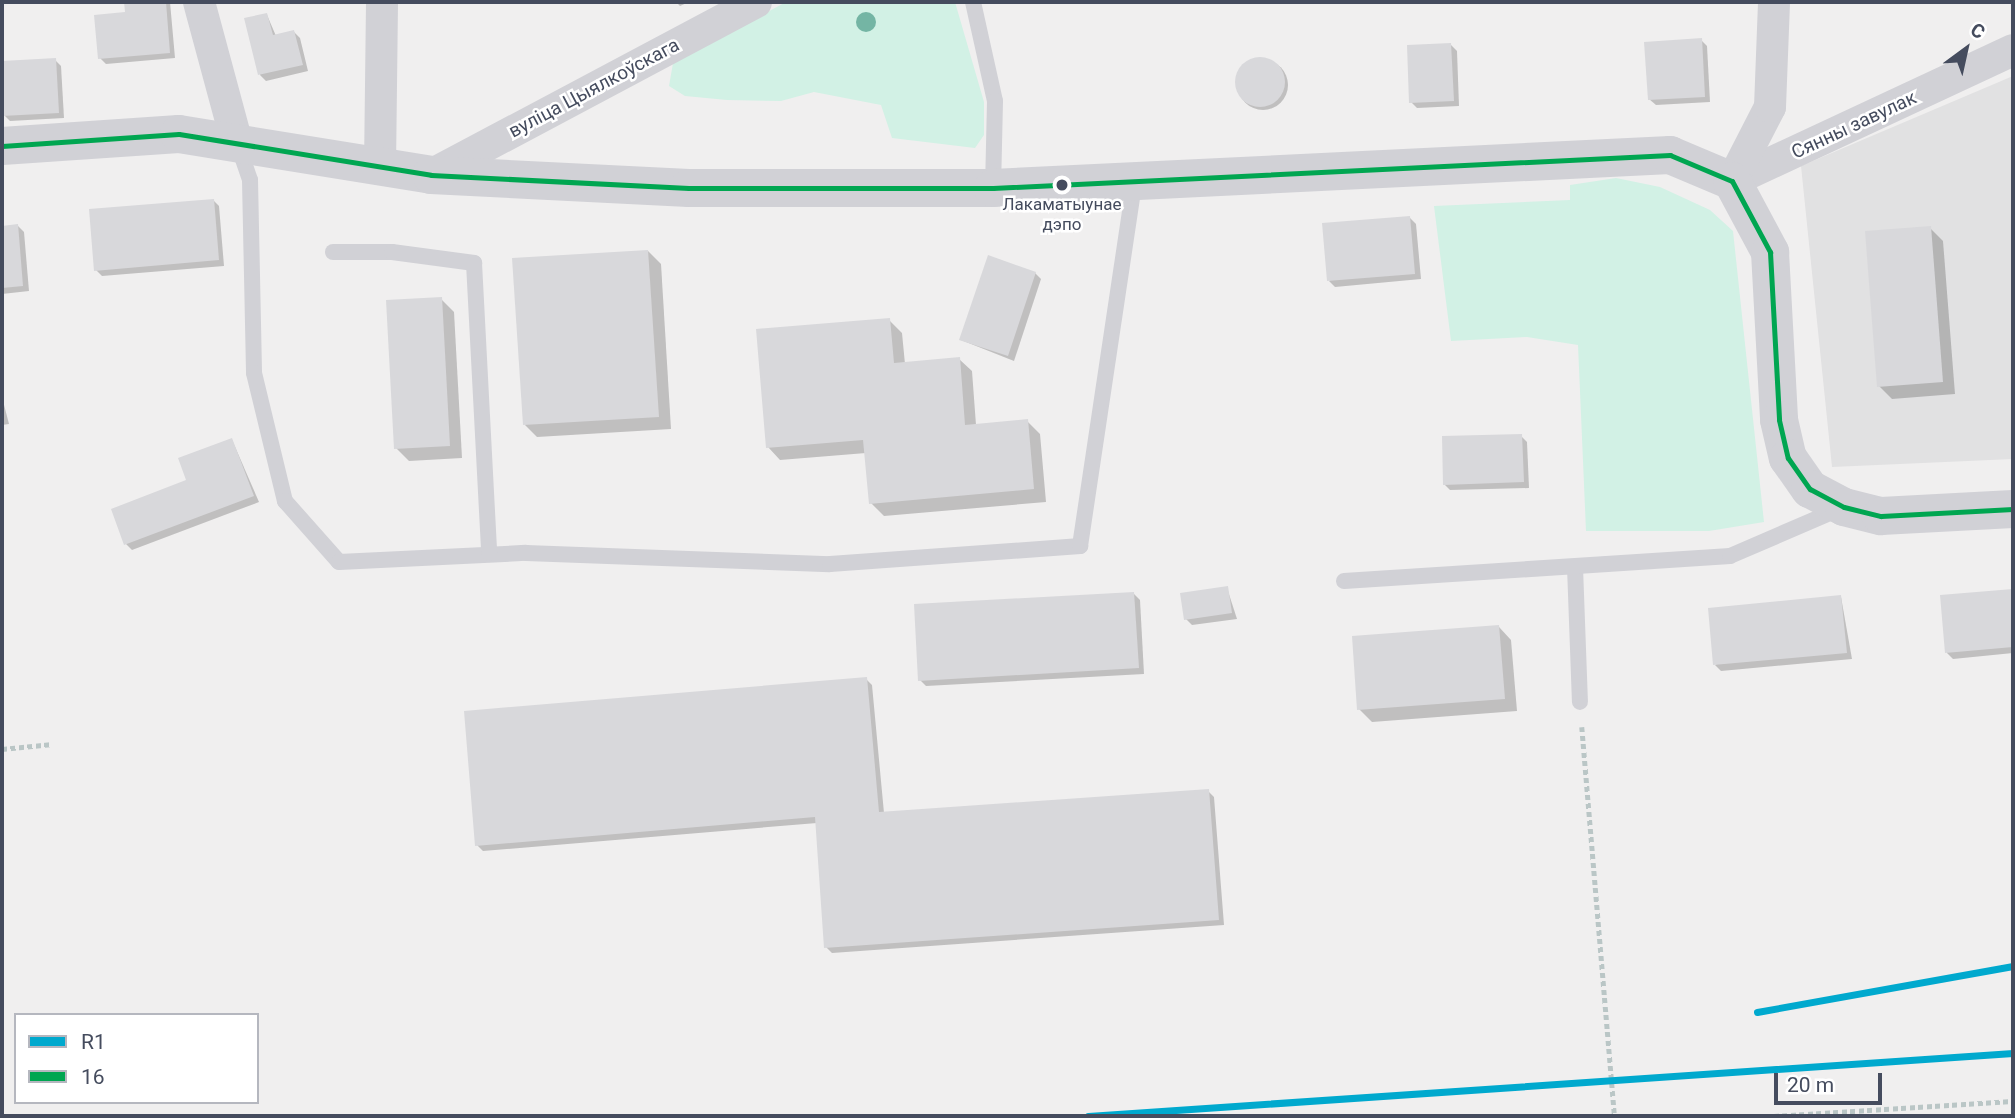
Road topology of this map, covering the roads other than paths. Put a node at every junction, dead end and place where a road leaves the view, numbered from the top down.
1 (199, 2) edge
2 (382, 2) edge
3 (756, 2) edge
4 (973, 2) edge
5 (1774, 2) edge
6 (2013, 50) edge
7 (236, 139) junction
8 (2, 146) edge
9 (380, 167) junction
10 (431, 175) junction
11 (1135, 180) junction
12 (1732, 181) junction
13 (993, 188) junction
14 (333, 252) dead end
15 (1844, 507) junction
16 (2013, 509) edge
17 (489, 553) junction
18 (1575, 567) junction
19 (1344, 581) dead end
20 (1580, 702) road end

1 - 7 street
2 - 9 street
3 - 10 street, вуліца Цыялкоўскага
4 - 13 lane
5 - 12 street
6 - 12 street, Сянны завулак
7 - 8 street
7 - 9 street
7 - 17 lane
9 - 10 street
10 - 13 street
11 - 12 street
11 - 13 street
11 - 17 lane
12 - 15 street
14 - 17 lane
15 - 16 street
15 - 18 lane
18 - 19 lane
18 - 20 lane

